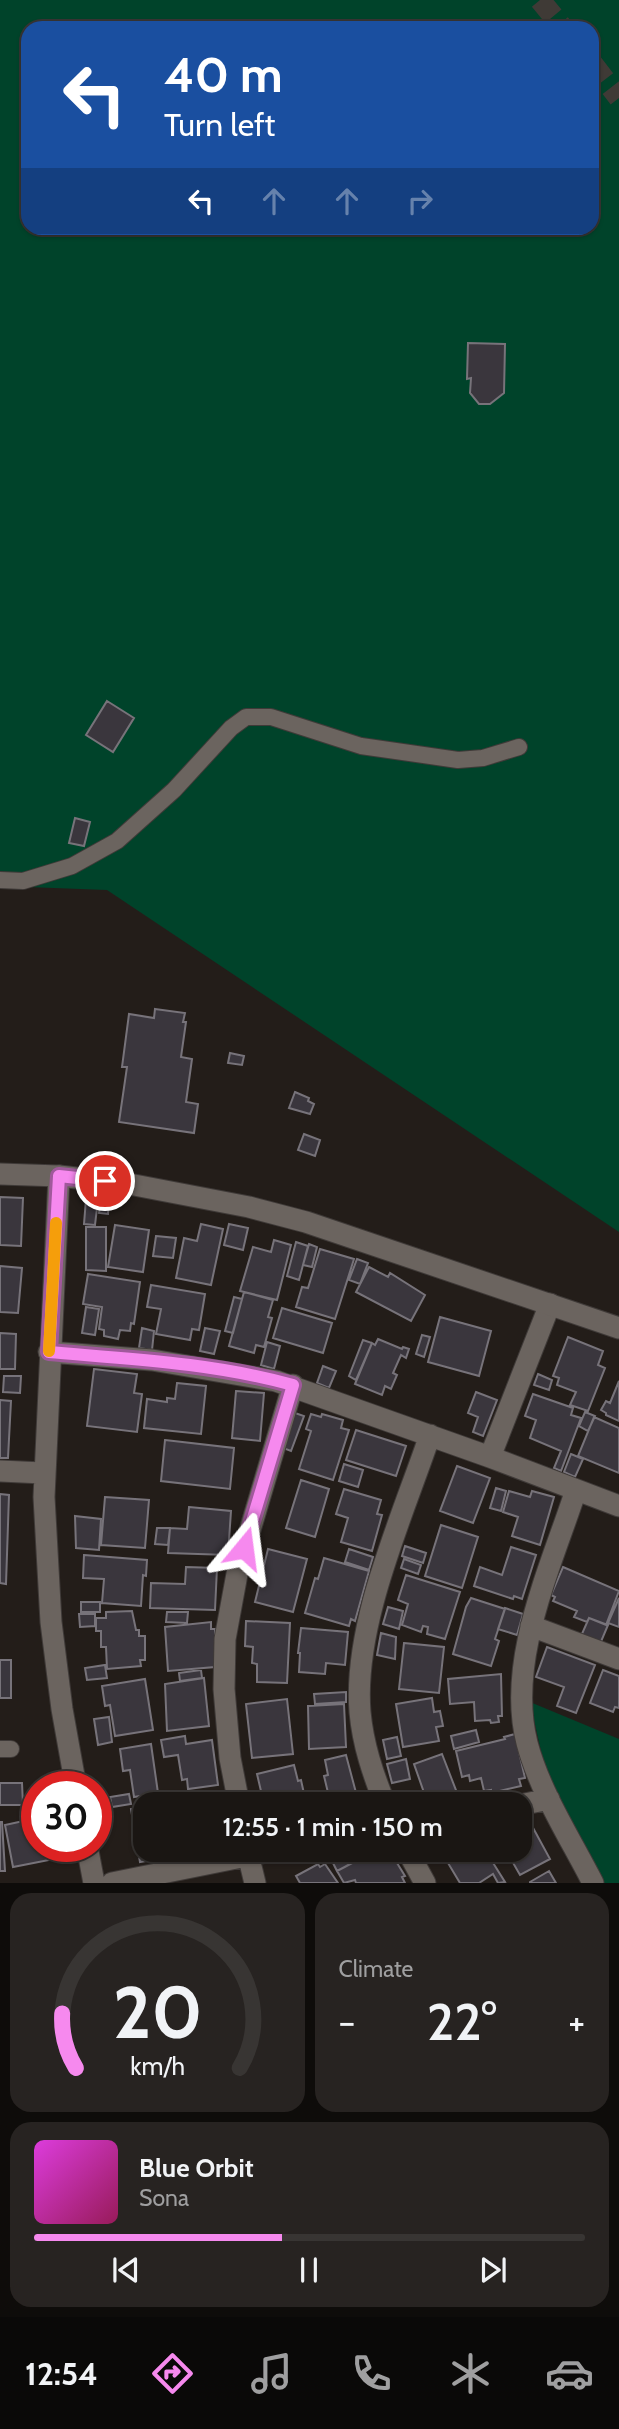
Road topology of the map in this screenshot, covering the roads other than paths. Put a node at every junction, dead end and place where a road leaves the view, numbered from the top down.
1 (519, 747) dead end
2 (0, 880) edge
3 (0, 1174) edge
4 (59, 1176) junction
5 (550, 1304) junction
6 (619, 1328) edge
7 (49, 1352) junction
8 (293, 1385) junction
9 (430, 1435) junction
10 (491, 1457) junction
11 (0, 1471) edge
12 (44, 1473) junction
13 (576, 1490) junction
14 (619, 1506) edge
15 (531, 1626) junction
16 (619, 1659) edge
17 (73, 1771) edge
18 (237, 1792) edge
19 (381, 1792) edge
20 (550, 1799) junction
21 (532, 1803) edge
22 (90, 1862) edge
23 (204, 1862) edge
24 (250, 1862) edge
25 (414, 1862) edge
26 (94, 1883) edge
27 (112, 1883) edge
28 (255, 1883) edge
29 (425, 1883) edge
30 (593, 1883) edge

1 - 2 lane
3 - 4 street
4 - 5 street
4 - 7 street
5 - 6 street
5 - 10 street
7 - 8 street
7 - 12 street
8 - 9 street
8 - 18 street
9 - 10 street
9 - 19 street
10 - 13 street
11 - 12 street
12 - 17 street
13 - 14 street
13 - 15 street
15 - 16 street
15 - 20 street
20 - 21 street
20 - 30 street
22 - 26 street
23 - 27 street
24 - 28 street
25 - 29 street

